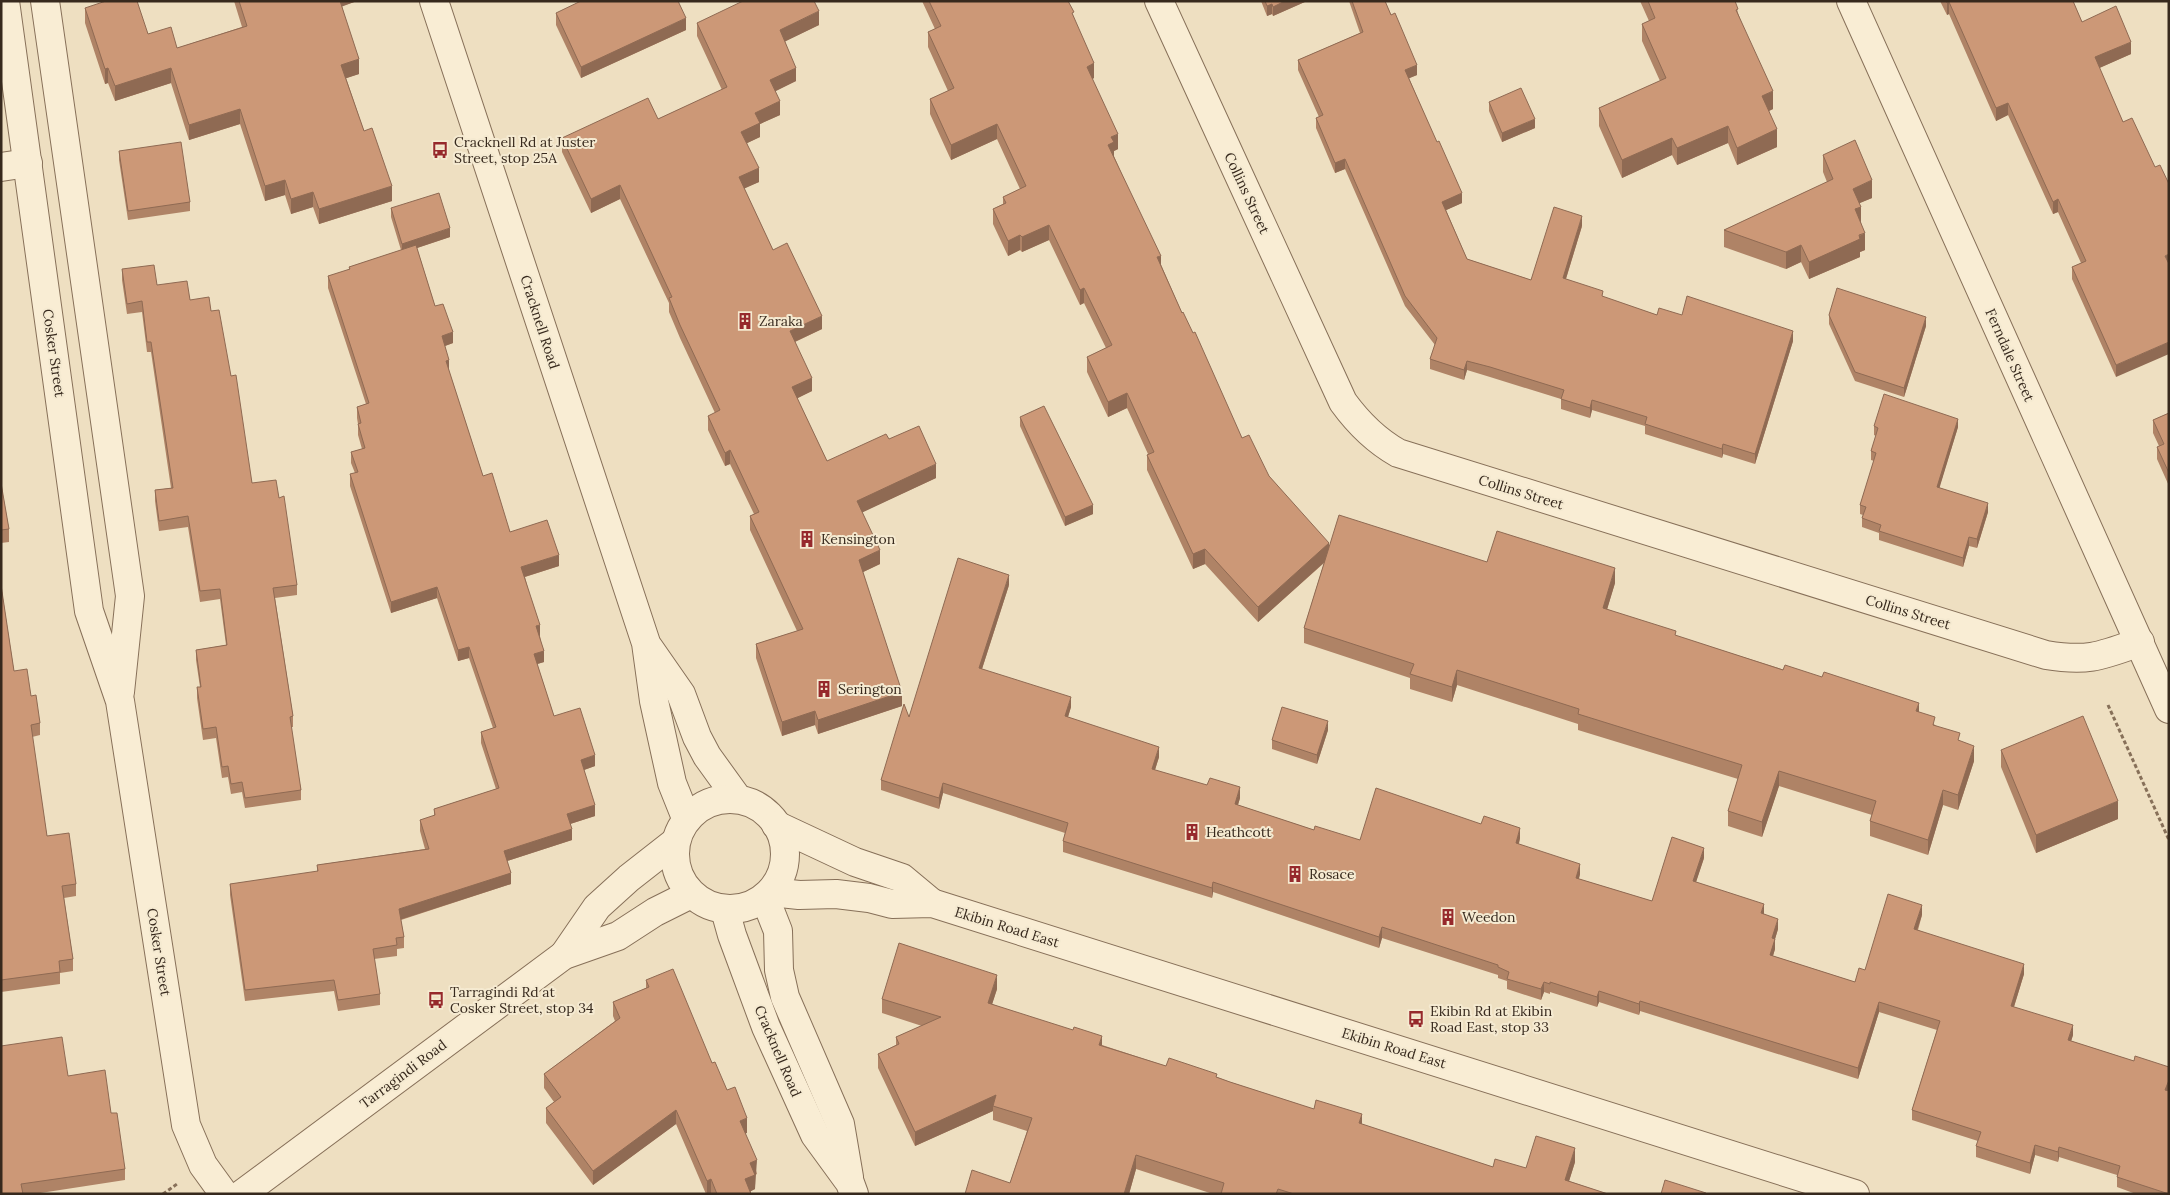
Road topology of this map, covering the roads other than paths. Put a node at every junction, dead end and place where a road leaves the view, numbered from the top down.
1 (5, 1) edge
2 (45, 1) edge
3 (434, 1) edge
4 (1159, 1) edge
5 (1851, 1) edge
6 (28, 163) junction
7 (1, 167) edge
8 (2140, 642) junction
9 (646, 643) junction
10 (120, 701) junction
11 (2169, 709) edge
12 (738, 799) junction
13 (776, 825) junction
14 (681, 830) junction
15 (690, 894) junction
16 (768, 895) junction
17 (932, 903) junction
18 (725, 910) junction
19 (564, 955) junction
20 (852, 1188) edge
21 (224, 1194) edge
22 (242, 1194) edge
23 (1855, 1194) edge

1 - 6 street, Cosker Street
2 - 10 street, Cosker Street
3 - 9 street, Cracknell Road
4 - 8 street, Collins Street
5 - 8 street, Ferndale Street
6 - 7 street
6 - 10 street, Cosker Street
8 - 11 street, Ferndale Street
9 - 12 street, Cracknell Road
9 - 14 street, Cracknell Road
10 - 21 street, Cosker Street
12 - 13 street
12 - 14 street
13 - 16 street
13 - 17 street, Ekibin Road East
14 - 15 street
14 - 19 street, Tarragindi Road
15 - 18 street
15 - 19 street, Tarragindi Road
16 - 17 street, Ekibin Road East
16 - 18 street
16 - 20 street, Cracknell Road
17 - 23 street, Ekibin Road East
18 - 20 street, Cracknell Road
19 - 22 street, Tarragindi Road

